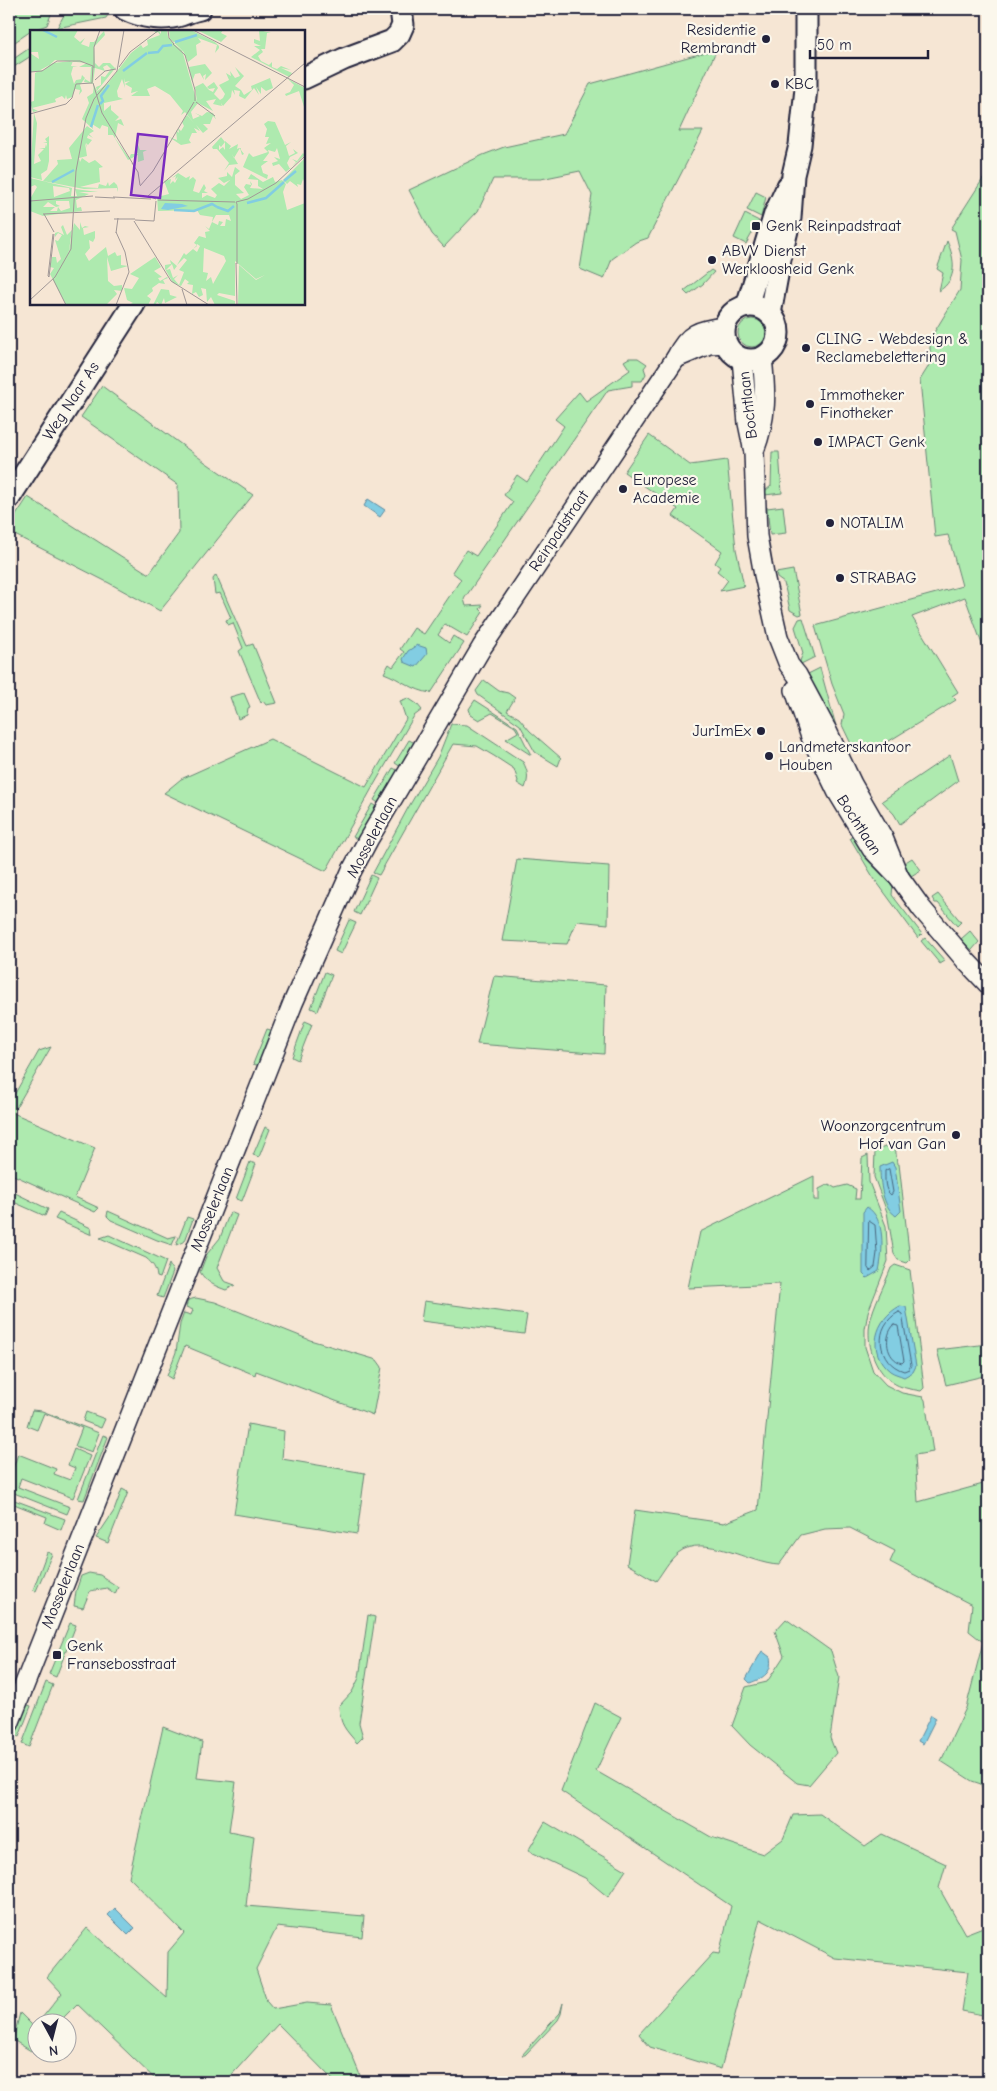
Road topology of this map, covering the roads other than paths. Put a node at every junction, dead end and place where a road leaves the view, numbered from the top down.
1 (125, 9) edge
2 (160, 9) edge
3 (401, 9) edge
4 (806, 9) edge
5 (197, 10) edge
6 (305, 78) edge
7 (793, 175) junction
8 (133, 305) edge
9 (746, 306) junction
10 (770, 314) junction
11 (725, 335) junction
12 (752, 358) junction
13 (9, 498) edge
14 (789, 665) junction
15 (445, 708) joint
16 (899, 877) junction
17 (988, 984) edge
18 (9, 1724) edge

1 - 5 main road
2 - 5 main road
3 - 6 main road
4 - 7 main road, Bochtlaan
7 - 9 main road, Bochtlaan
7 - 10 main road, Bochtlaan
8 - 13 main road, Weg Naar As
9 - 10 main road
9 - 11 main road
10 - 12 main road, Bochtlaan
11 - 12 main road, Bochtlaan
11 - 15 street, Reinpadstraat
12 - 14 street, Bochtlaan
14 - 16 street, Bochtlaan
14 - 16 street, Bochtlaan
15 - 18 street, Mosselerlaan
16 - 17 street, Bochtlaan

